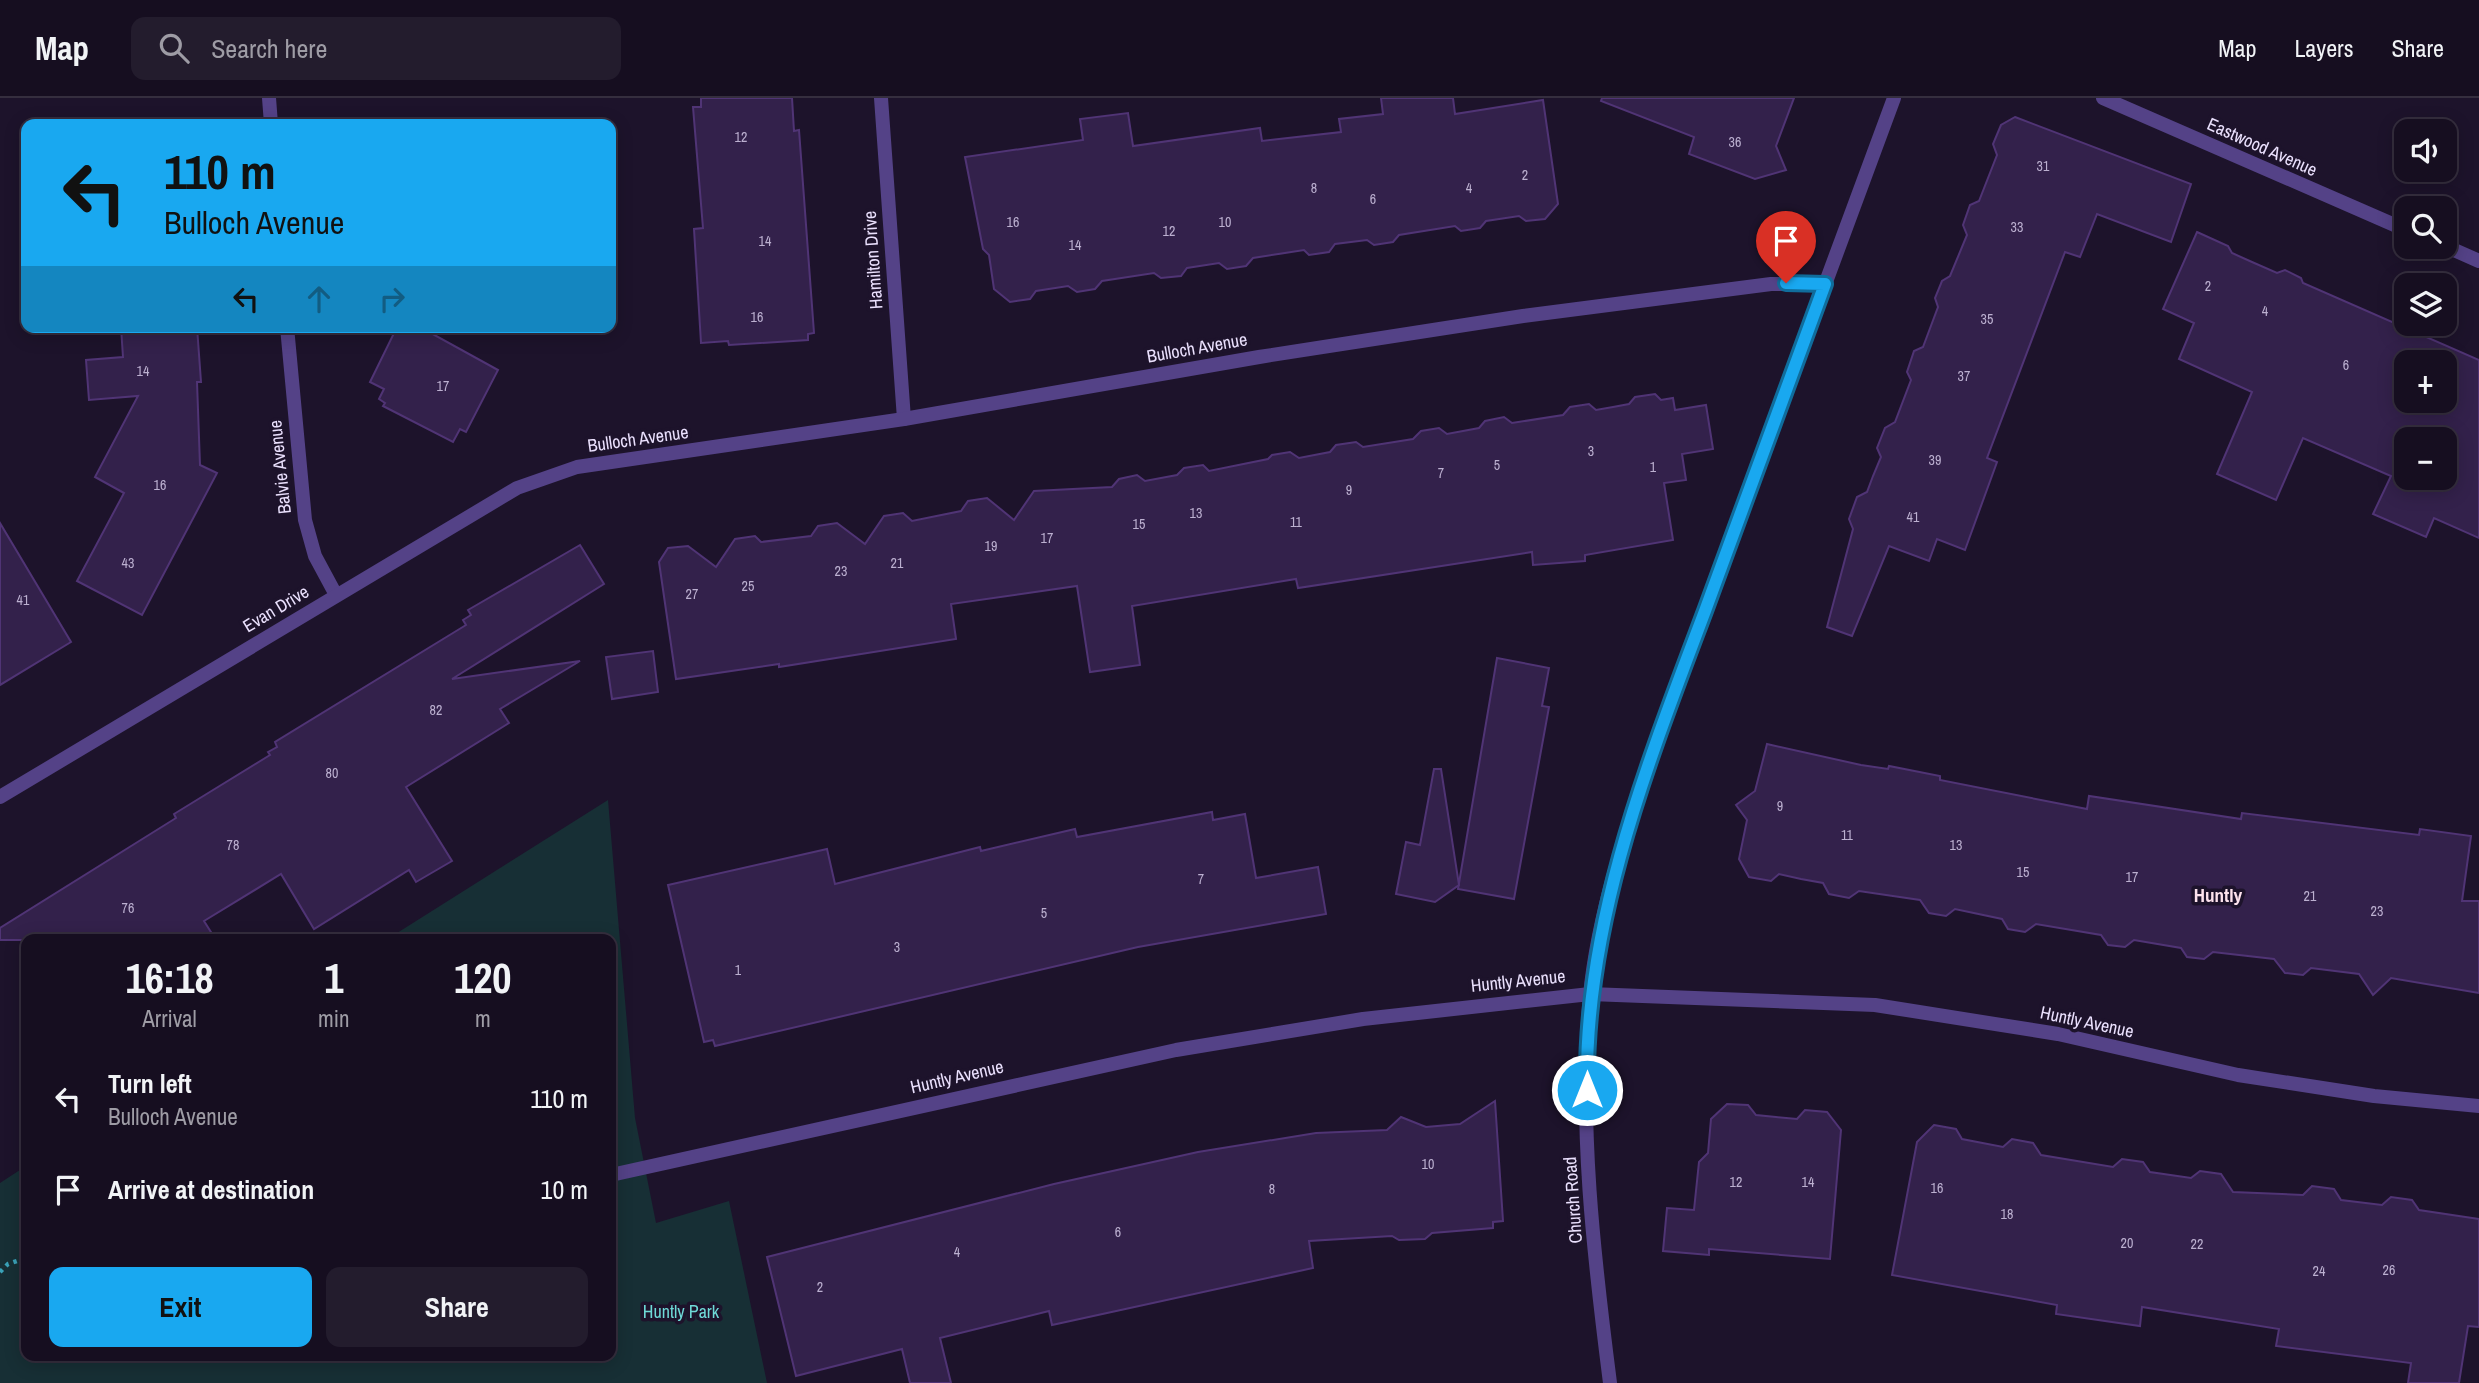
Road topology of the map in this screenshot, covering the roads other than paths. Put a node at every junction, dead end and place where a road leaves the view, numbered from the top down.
1 (269, 98) edge
2 (881, 98) edge
3 (1894, 98) edge
4 (2103, 98) edge
5 (271, 119) edge
6 (2394, 225) edge
7 (2457, 251) edge
8 (2479, 261) edge
9 (1825, 284) junction
10 (288, 333) edge
11 (904, 419) junction
12 (578, 467) joint
13 (336, 595) junction
14 (0, 797) edge
15 (1590, 994) junction
16 (2479, 1106) edge
17 (616, 1174) edge
18 (1610, 1383) edge

1 - 5 street
2 - 11 street, Hamilton Drive
3 - 9 street, Church Road
4 - 6 street, Eastwood Avenue
7 - 8 street
9 - 11 street, Bulloch Avenue
9 - 15 street, Church Road
10 - 13 street, Balvie Avenue
11 - 12 street, Bulloch Avenue
12 - 13 street, Evan Drive
13 - 14 street, Evan Drive
15 - 16 street, Huntly Avenue
15 - 17 street, Huntly Avenue
15 - 18 street, Church Road

